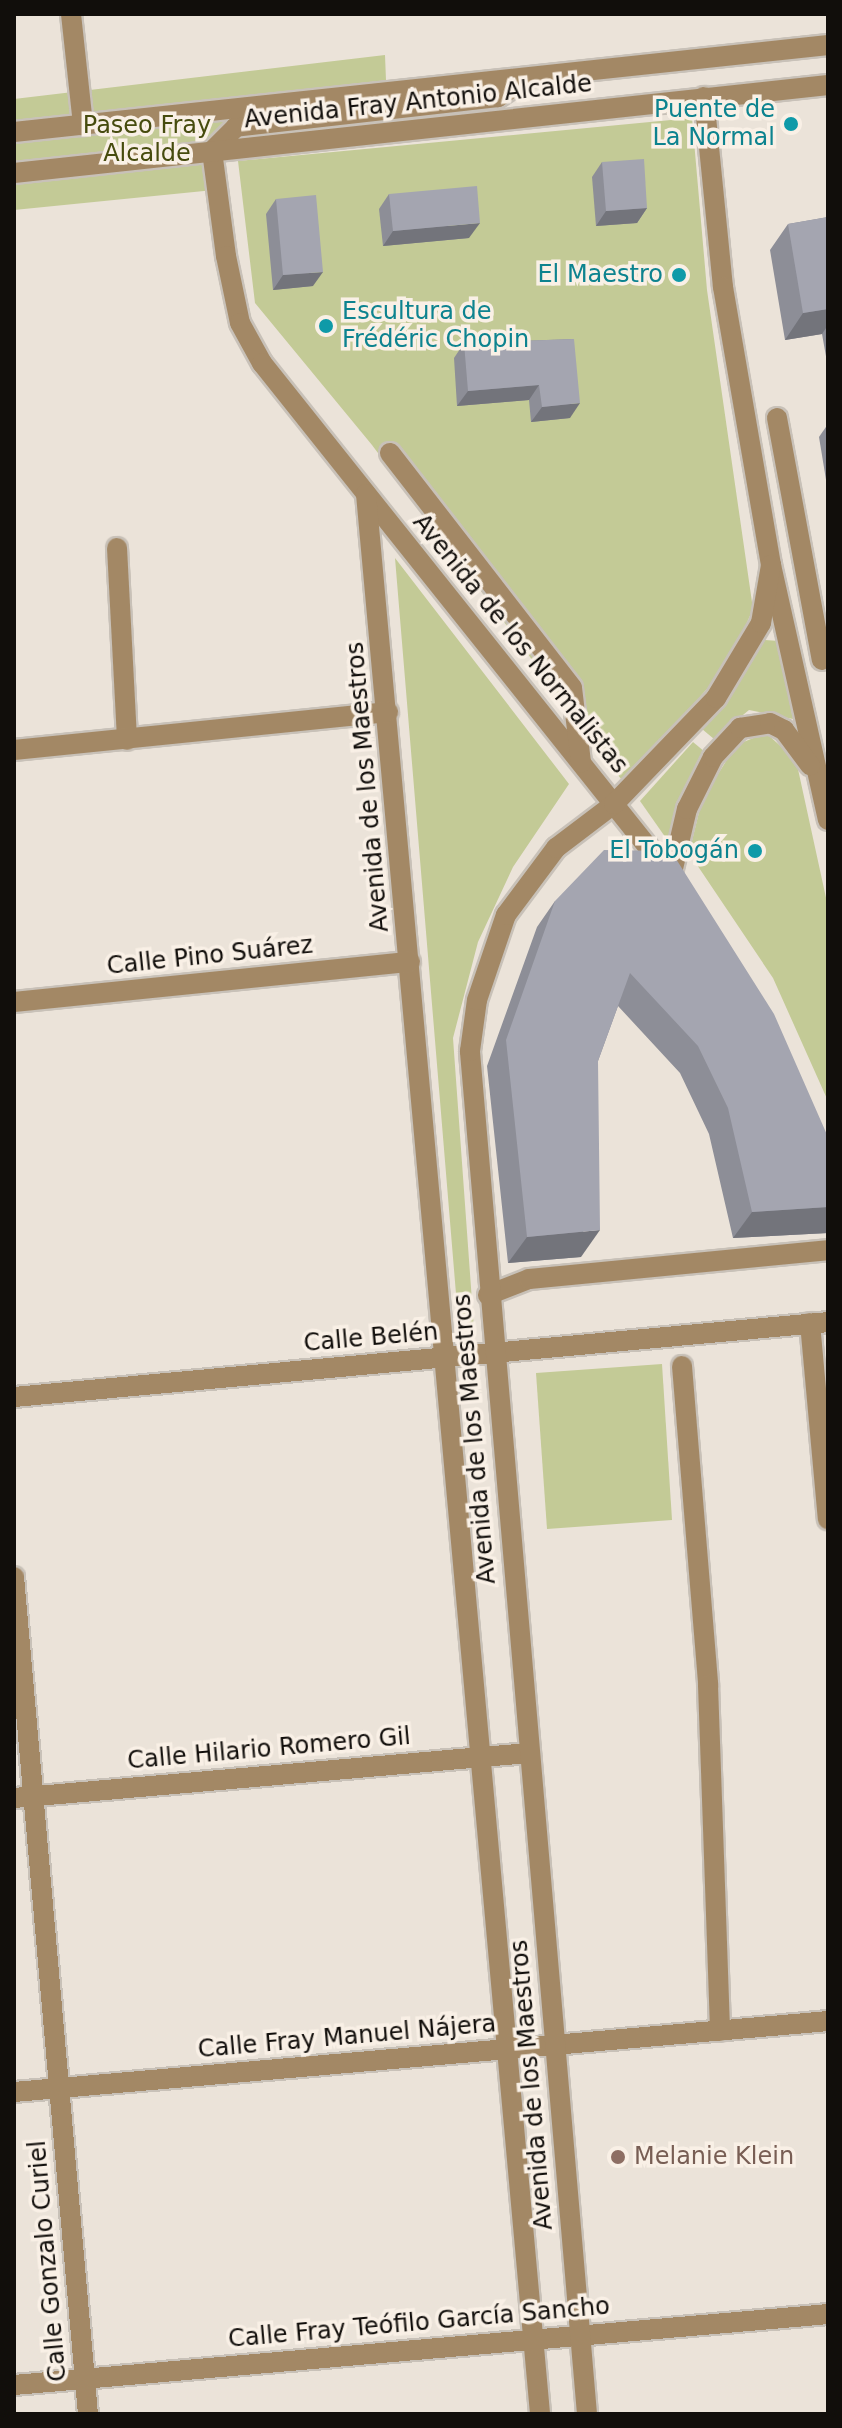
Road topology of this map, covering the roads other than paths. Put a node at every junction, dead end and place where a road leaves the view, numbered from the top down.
1 (71, 14) edge
2 (828, 45) edge
3 (522, 81) junction
4 (828, 85) edge
5 (704, 97) junction
6 (83, 125) junction
7 (14, 132) edge
8 (212, 151) junction
9 (14, 173) edge
10 (777, 418) dead end
11 (390, 453) dead end
12 (366, 494) junction
13 (117, 548) dead end
14 (771, 565) junction
15 (825, 660) edge
16 (795, 665) junction
17 (388, 712) junction
18 (127, 740) junction
19 (14, 750) edge
20 (581, 762) junction
21 (820, 783) junction
22 (614, 804) junction
23 (828, 820) edge
24 (671, 877) junction
25 (688, 901) edge
26 (410, 962) junction
27 (14, 1002) edge
28 (828, 1250) edge
29 (488, 1295) junction
30 (819, 1323) edge
31 (492, 1353) junction
32 (448, 1357) junction
33 (682, 1366) dead end
34 (14, 1397) edge
35 (828, 1519) edge
36 (14, 1577) edge
37 (528, 1753) junction
38 (483, 1757) junction
39 (24, 1797) edge
40 (828, 2021) edge
41 (720, 2031) junction
42 (555, 2045) junction
43 (508, 2049) junction
44 (59, 2088) junction
45 (14, 2092) edge
46 (828, 2314) edge
47 (580, 2335) junction
48 (534, 2339) junction
49 (85, 2379) junction
50 (14, 2385) edge
51 (88, 2414) edge
52 (540, 2414) edge
53 (587, 2414) edge

1 - 6 street
2 - 3 street, Avenida Fray Antonio Alcalde
3 - 6 street, Avenida Fray Antonio Alcalde
3 - 8 street
4 - 5 street, Avenida Fray Antonio Alcalde
5 - 8 street, Avenida Fray Antonio Alcalde
5 - 14 street
6 - 7 street, Avenida Fray Antonio Alcalde
8 - 9 street, Avenida Fray Antonio Alcalde
8 - 12 street, Avenida de los Normalistas
10 - 15 street
11 - 20 street
12 - 17 street, Avenida de los Maestros
12 - 20 street, Avenida de los Normalistas
13 - 18 street
14 - 16 street
14 - 22 street, Avenida de los Maestros
15 - 16 street
16 - 21 street
17 - 18 street
17 - 26 street, Avenida de los Maestros
18 - 19 street
20 - 22 street, Avenida de los Normalistas
21 - 23 street
21 - 24 street
22 - 24 street, Avenida de los Normalistas
22 - 29 street, Avenida de los Maestros
24 - 25 street, Avenida de los Normalistas
26 - 27 street, Calle Pino Suárez
26 - 32 street, Avenida de los Maestros
28 - 29 street
29 - 31 street, Avenida de los Maestros
30 - 31 street, Calle Belén
30 - 35 street
31 - 32 street, Calle Belén
31 - 37 street, Avenida de los Maestros
32 - 34 street, Calle Belén
32 - 38 street, Avenida de los Maestros
33 - 41 street
36 - 39 street, Calle Gonzalo Curiel
37 - 38 street, Calle Hilario Romero Gil
37 - 42 street, Avenida de los Maestros
38 - 39 street, Calle Hilario Romero Gil
38 - 43 street, Avenida de los Maestros
39 - 44 street, Calle Gonzalo Curiel
40 - 41 street, Calle Fray Manuel Nájera
41 - 42 street, Calle Fray Manuel Nájera
42 - 43 street, Calle Fray Manuel Nájera
42 - 47 street, Avenida de los Maestros
43 - 44 street, Calle Fray Manuel Nájera
43 - 48 street, Avenida de los Maestros
44 - 45 street, Calle Fray Manuel Nájera
44 - 49 street, Calle Gonzalo Curiel
46 - 47 street, Calle Fray Teófilo García Sancho
47 - 48 street, Calle Fray Teófilo García Sancho
47 - 53 street, Avenida de los Maestros
48 - 49 street, Calle Fray Teófilo García Sancho
48 - 52 street, Avenida de los Maestros
49 - 50 street, Calle Fray Teófilo García Sancho
49 - 51 street, Calle Gonzalo Curiel

